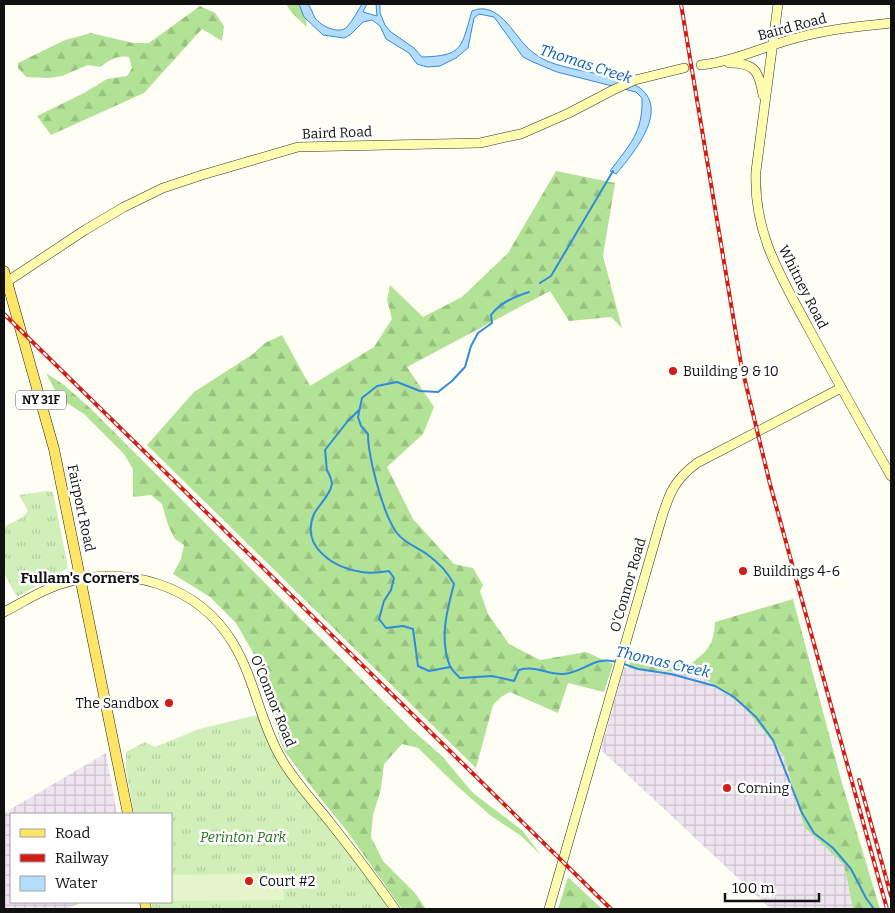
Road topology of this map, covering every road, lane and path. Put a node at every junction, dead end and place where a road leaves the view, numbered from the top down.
1 (778, 4) edge
2 (891, 23) edge
3 (773, 45) junction
4 (719, 63) junction
5 (701, 65) tunnel mouth
6 (684, 68) tunnel mouth
7 (764, 103) junction
8 (4, 271) edge
9 (8, 281) junction
10 (841, 388) junction
11 (891, 476) edge
12 (81, 579) junction
13 (4, 612) edge
14 (128, 813) edge
15 (395, 909) edge
16 (549, 909) edge

1 - 3 street, Whitney Road
2 - 3 street, Baird Road
3 - 4 street, Baird Road
3 - 7 street, Whitney Road
4 - 5 street, Baird Road
4 - 7 street
6 - 9 street, Baird Road
7 - 10 street, Whitney Road
8 - 9 main road, Fairport Road / NY 31F
9 - 12 main road, Fairport Road / NY 31F
10 - 11 street, Whitney Road
10 - 16 street, O'Connor Road
12 - 13 street, O'Connor Road
12 - 14 main road, Fairport Road / NY 31F
12 - 15 street, O'Connor Road

